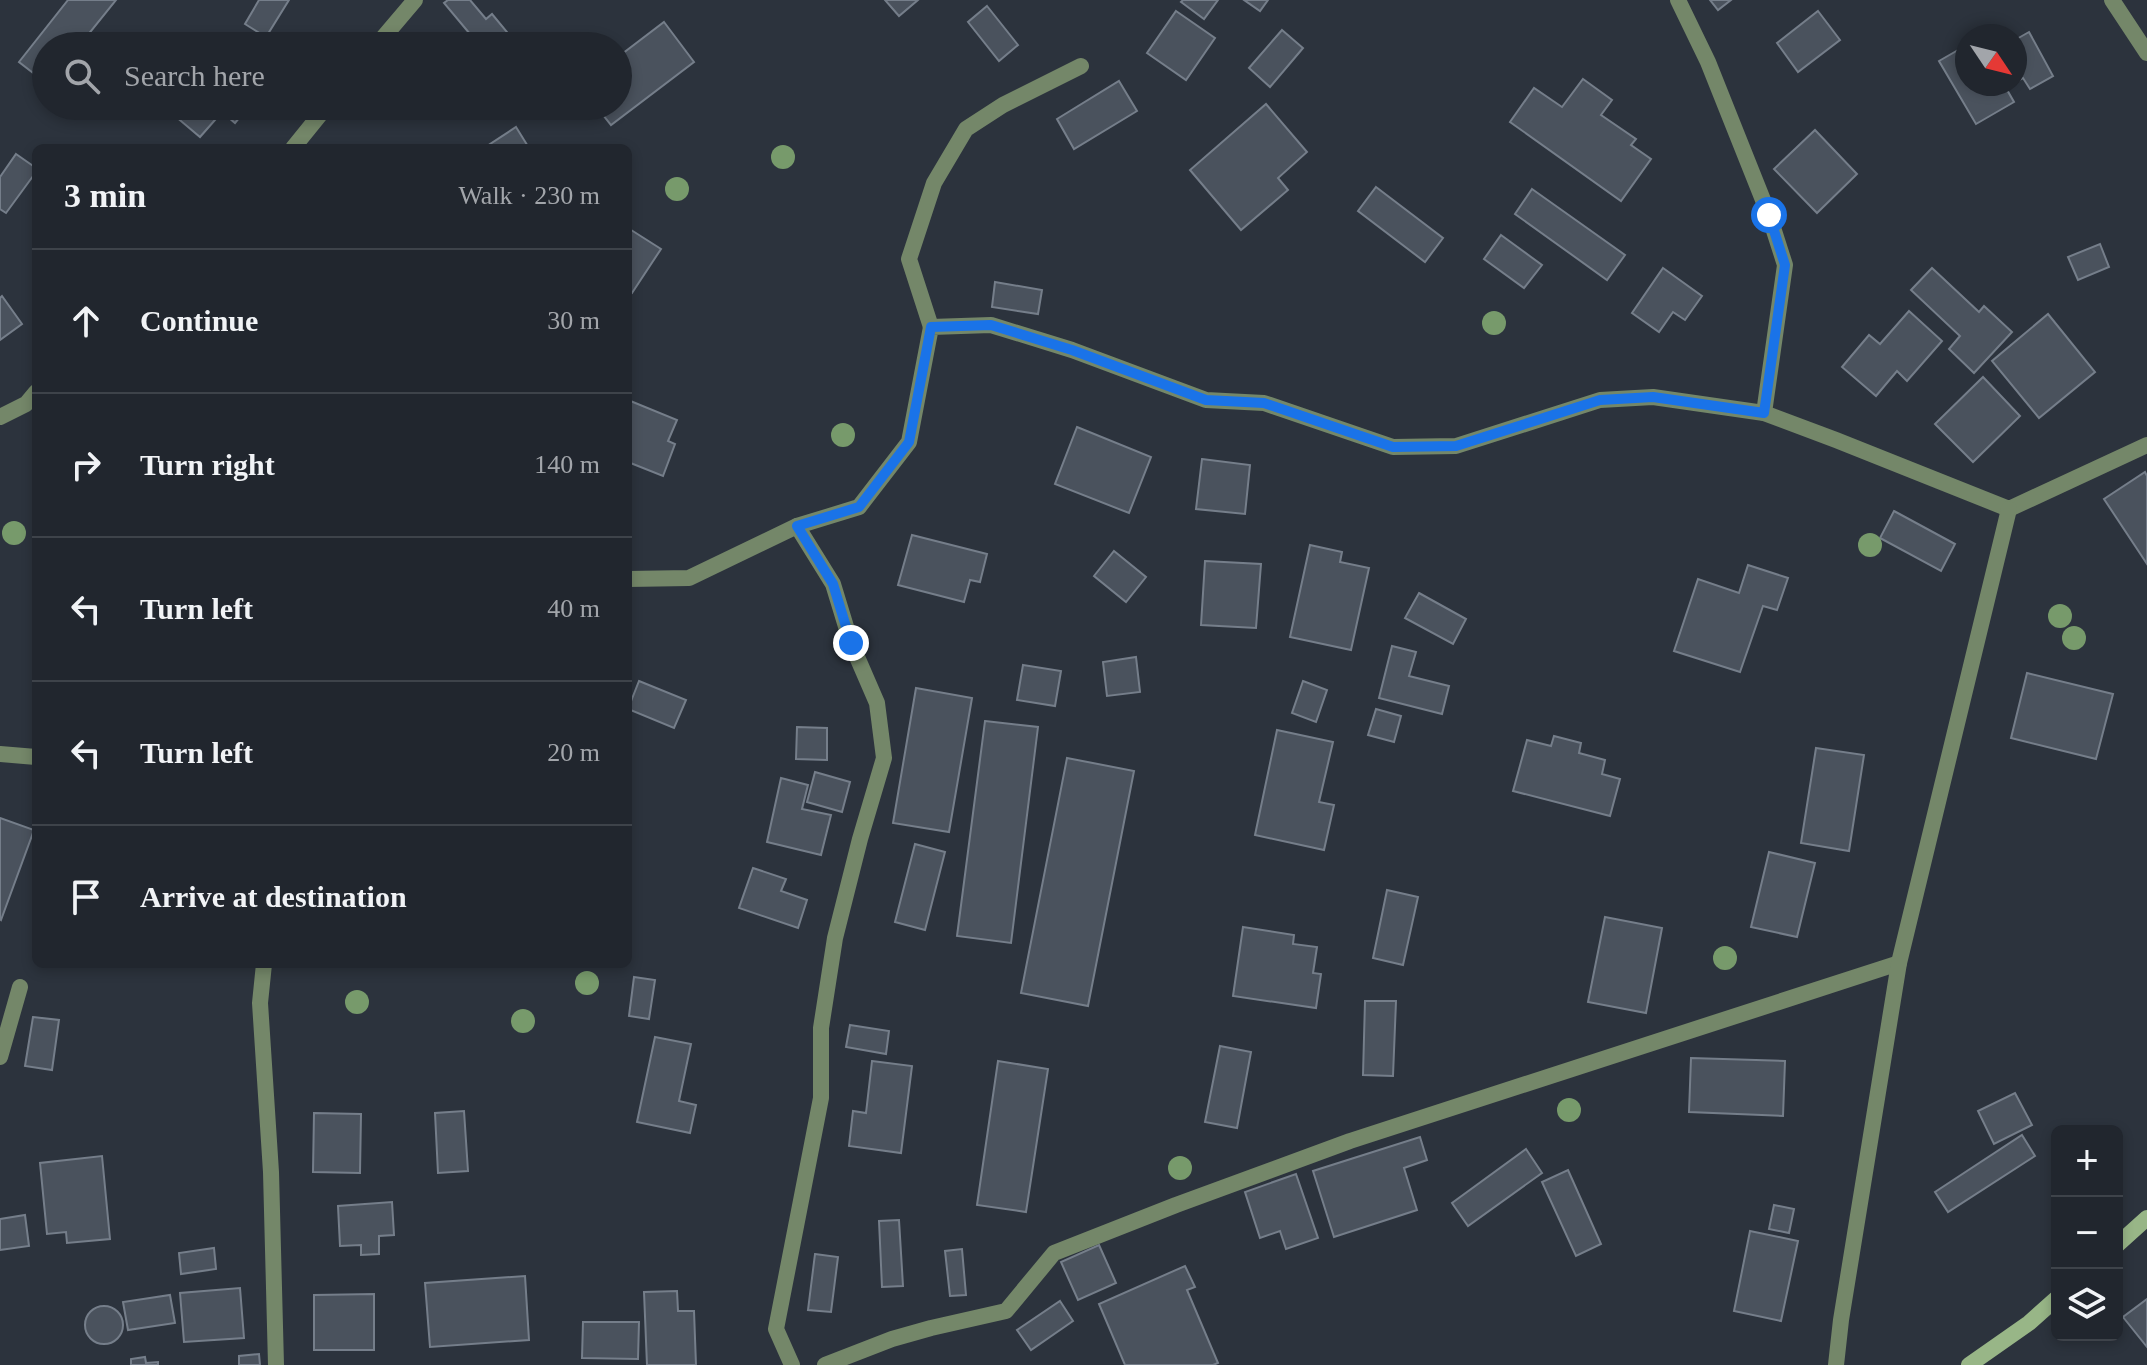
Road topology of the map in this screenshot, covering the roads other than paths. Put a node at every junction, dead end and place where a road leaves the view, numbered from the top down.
1 (415, 0) edge
2 (1678, 0) edge
3 (2112, 0) edge
4 (388, 32) edge
5 (2147, 53) edge
6 (1081, 66) dead end
7 (316, 120) edge
8 (296, 144) edge
9 (931, 327) junction
10 (32, 397) edge
11 (1764, 413) junction
12 (0, 417) edge
13 (2147, 445) edge
14 (2009, 509) junction
15 (797, 526) junction
16 (632, 579) edge
17 (0, 754) edge
18 (32, 757) edge
19 (1899, 963) junction
20 (264, 968) edge
21 (20, 987) dead end
22 (0, 1057) edge
23 (2147, 1218) edge
24 (2123, 1240) edge
25 (2051, 1303) edge
26 (276, 1365) edge
27 (792, 1365) edge
28 (825, 1365) edge
29 (1836, 1365) edge
30 (1969, 1365) edge

1 - 4 street
2 - 11 street
3 - 5 street
6 - 9 street
7 - 8 street
9 - 11 street
9 - 15 street
10 - 12 street
11 - 14 street
13 - 14 street
14 - 19 street
15 - 16 street
15 - 27 street
17 - 18 street
19 - 28 street
19 - 29 street
20 - 26 street
21 - 22 street
23 - 24 main road
25 - 30 main road

